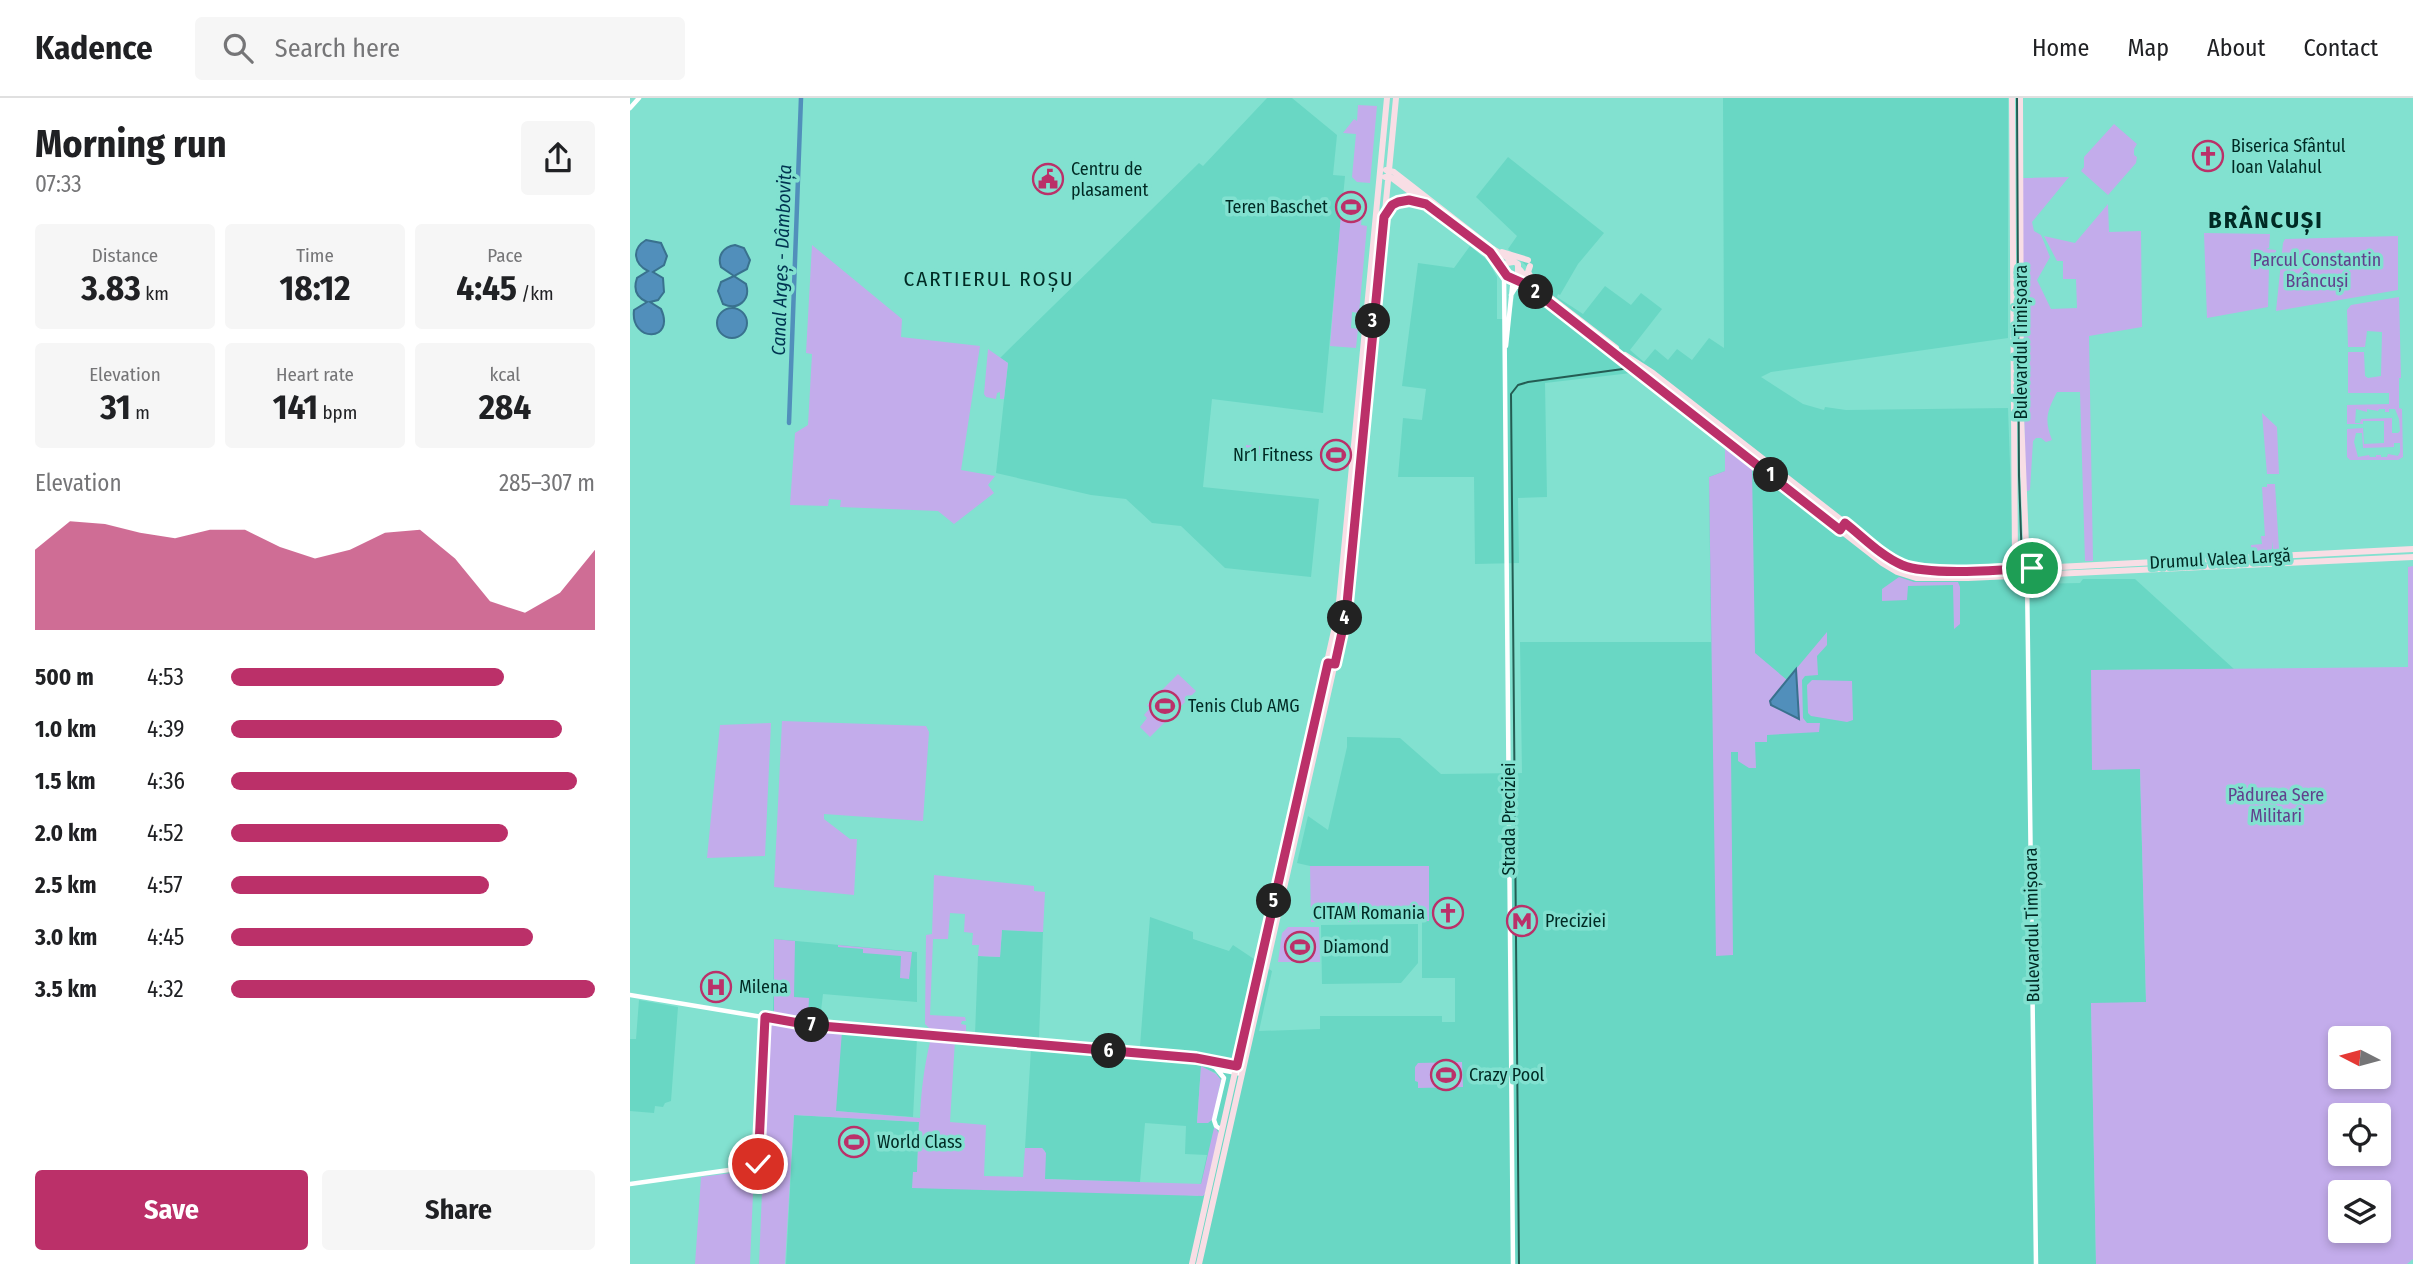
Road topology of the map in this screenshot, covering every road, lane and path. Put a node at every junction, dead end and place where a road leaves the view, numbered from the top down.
1 (639, 98) edge
2 (1387, 98) edge
3 (1396, 98) edge
4 (2012, 98) edge
5 (2020, 98) edge
6 (630, 108) edge
7 (1380, 172) junction
8 (1390, 174) junction
9 (1426, 204) junction
10 (1384, 217) junction
11 (1493, 249) junction
12 (1513, 262) junction
13 (2013, 267) junction
14 (2021, 267) junction
15 (1520, 271) junction
16 (1504, 272) junction
17 (1513, 278) junction
18 (1525, 284) junction
19 (1541, 290) junction
20 (1510, 299) junction
21 (1504, 348) junction
22 (1809, 494) junction
23 (1804, 501) junction
24 (1845, 523) junction
25 (1840, 530) junction
26 (2413, 549) edge
27 (2413, 557) edge
28 (2277, 560) junction
29 (2015, 568) junction
30 (1924, 570) junction
31 (2024, 574) junction
32 (1923, 578) junction
33 (1331, 663) junction
34 (630, 995) edge
35 (765, 1017) junction
36 (1196, 1058) junction
37 (1215, 1067) junction
38 (1239, 1070) junction
39 (1222, 1130) junction
40 (762, 1161) junction
41 (757, 1166) junction
42 (630, 1184) edge
43 (1197, 1257) edge
44 (1513, 1264) edge
45 (2036, 1264) edge

1 - 6 street
2 - 7 main road
3 - 8 main road
4 - 13 main road, Bulevardul Timișoara
5 - 14 main road, Bulevardul Timișoara
7 - 8 main road
7 - 33 main road
8 - 9 main road
8 - 10 main road
8 - 11 main road
9 - 10 main road
9 - 16 main road
10 - 33 main road
11 - 12 main road
11 - 19 main road
12 - 15 main road
12 - 16 main road
13 - 14 main road
13 - 29 main road, Bulevardul Timișoara
14 - 31 main road, Bulevardul Timișoara
15 - 17 main road
15 - 19 main road
16 - 17 main road
16 - 21 street, Strada Preciziei
17 - 18 main road
17 - 20 street, Strada Preciziei
18 - 20 street
18 - 23 main road
19 - 22 main road
20 - 21 street, Strada Preciziei
21 - 44 street, Strada Preciziei
22 - 23 main road
22 - 24 main road
23 - 25 main road
24 - 25 main road
24 - 30 main road
25 - 32 main road
26 - 28 main road, Drumul Valea Largă
27 - 28 main road, Drumul Valea Largă
28 - 31 main road, Drumul Valea Largă
29 - 30 main road
29 - 31 main road
30 - 32 main road
31 - 32 main road
31 - 45 street, Bulevardul Timișoara
33 - 38 main road
34 - 35 street
35 - 36 street
35 - 40 street
36 - 37 street
36 - 38 street
37 - 38 street
37 - 39 street
38 - 39 main road
38 - 43 main road
39 - 43 main road
40 - 41 street
40 - 41 street
41 - 42 street

